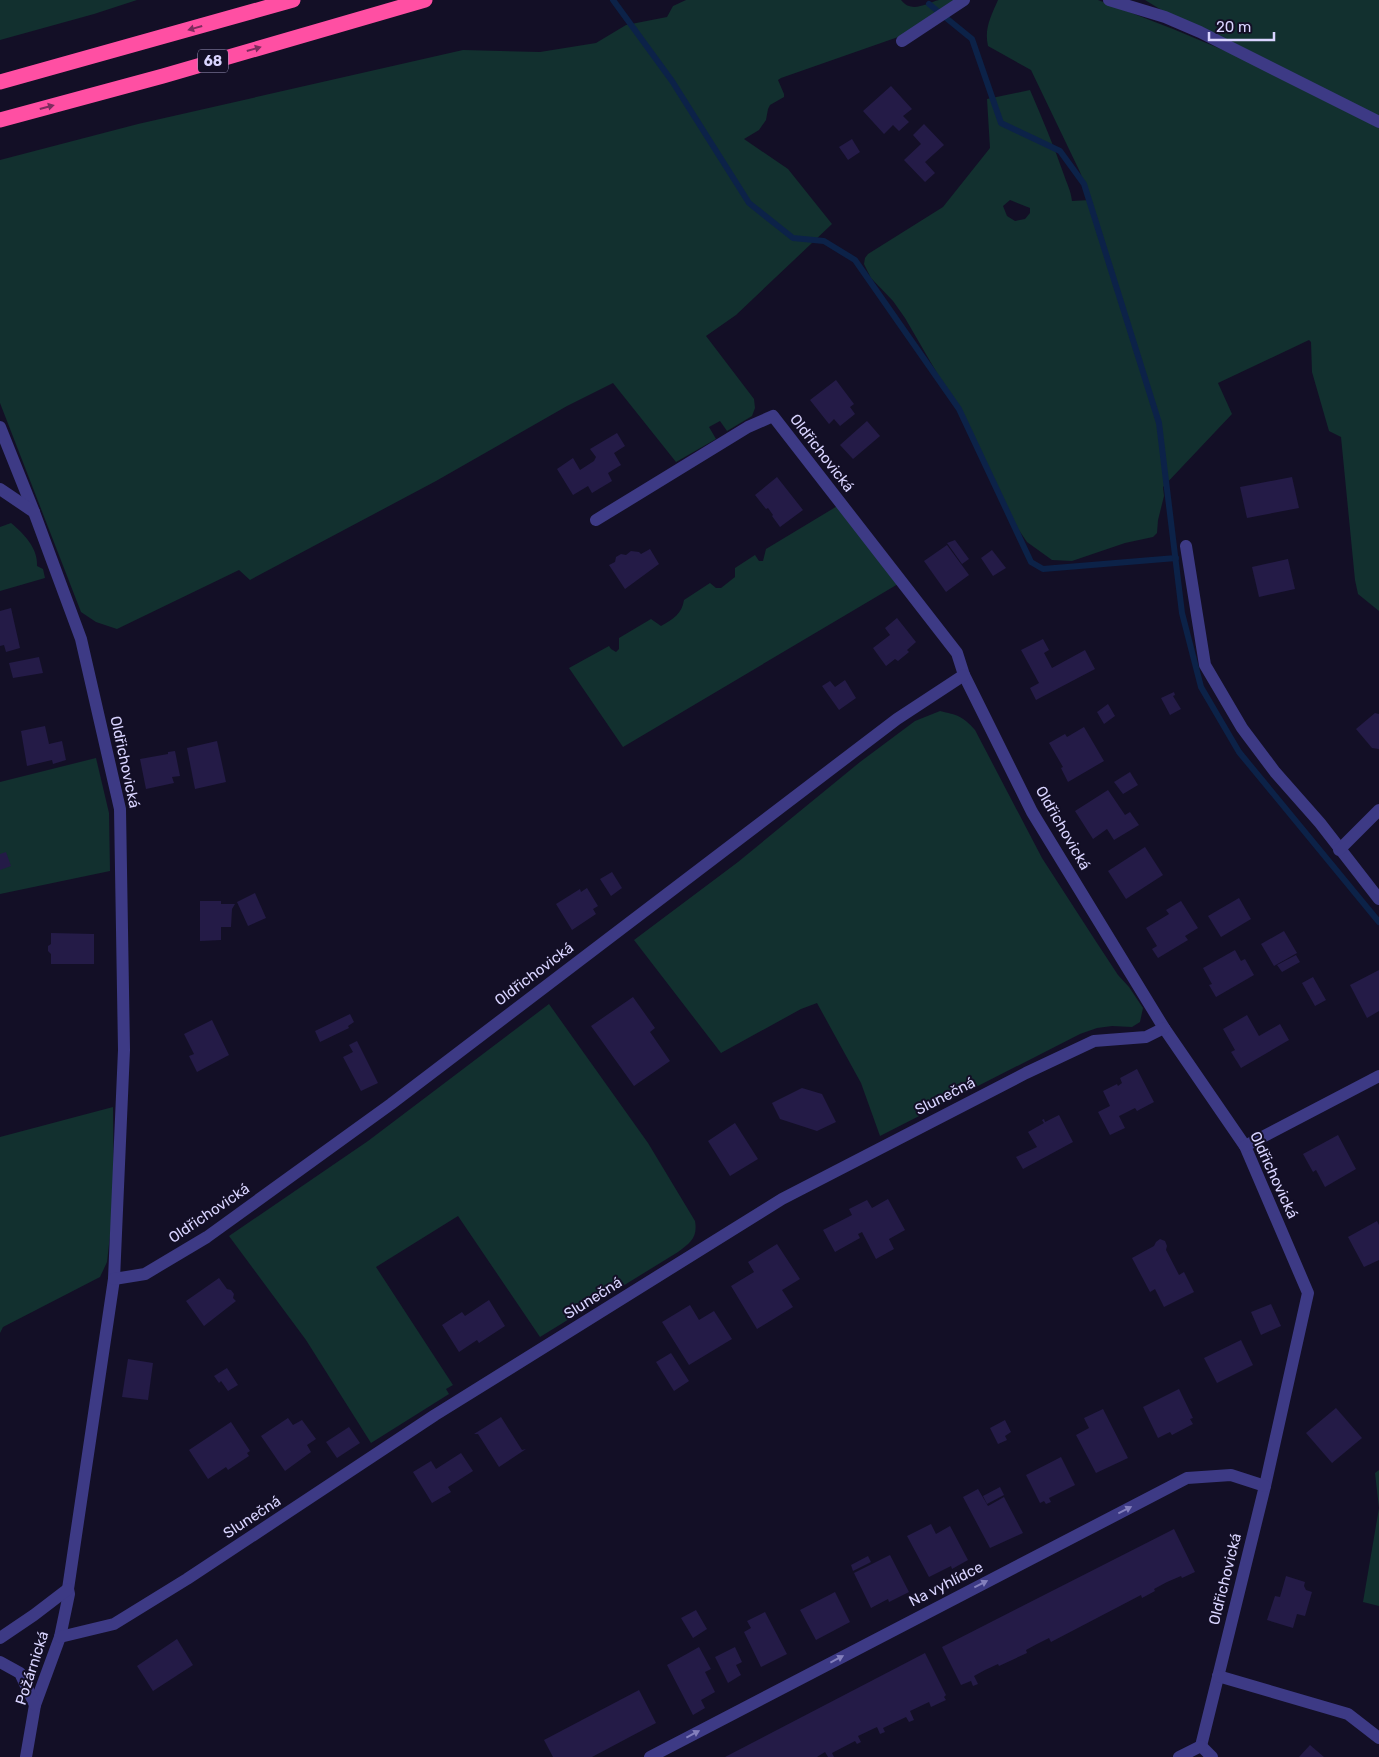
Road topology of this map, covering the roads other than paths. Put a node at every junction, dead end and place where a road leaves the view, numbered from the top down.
1 (293, 0) edge
2 (425, 0) edge
3 (964, 0) edge
4 (1109, 0) edge
5 (902, 41) dead end
6 (0, 82) edge
7 (0, 120) edge
8 (1379, 122) edge
9 (0, 427) edge
10 (0, 490) edge
11 (34, 512) junction
12 (596, 520) dead end
13 (1186, 546) dead end
14 (964, 675) junction
15 (1379, 810) edge
16 (1339, 850) junction
17 (1379, 899) edge
18 (1164, 1028) junction
19 (1379, 1076) edge
20 (1245, 1146) junction
21 (114, 1279) junction
22 (1265, 1486) junction
23 (68, 1589) junction
24 (60, 1637) junction
25 (0, 1638) edge
26 (0, 1662) edge
27 (1218, 1676) junction
28 (35, 1705) junction
29 (1379, 1738) edge
30 (1201, 1746) junction
31 (26, 1757) edge
32 (650, 1757) edge
33 (1179, 1757) edge
34 (1212, 1757) edge

1 -> 6 highway, 68
7 -> 2 highway, 68
3 - 5 street
4 - 8 street
9 - 11 street, Oldřichovická
10 - 11 street
11 - 21 street, Oldřichovická
12 - 14 street, Oldřichovická
13 - 16 street
14 - 18 street, Oldřichovická
14 - 21 street, Oldřichovická
15 - 16 street
16 - 17 street
18 - 20 street, Oldřichovická
18 - 24 street, Slunečná
19 - 20 street
20 - 22 street, Oldřichovická
21 - 23 street, Oldřichovická
22 - 27 street, Oldřichovická
32 -> 22 street, Na vyhlídce
23 - 24 street, Požárnická
23 - 25 street
24 - 28 street, Požárnická
26 - 28 street
27 - 29 street
27 - 30 street, Oldřichovická
28 - 31 street, Požárnická
30 - 33 street
30 - 34 street

